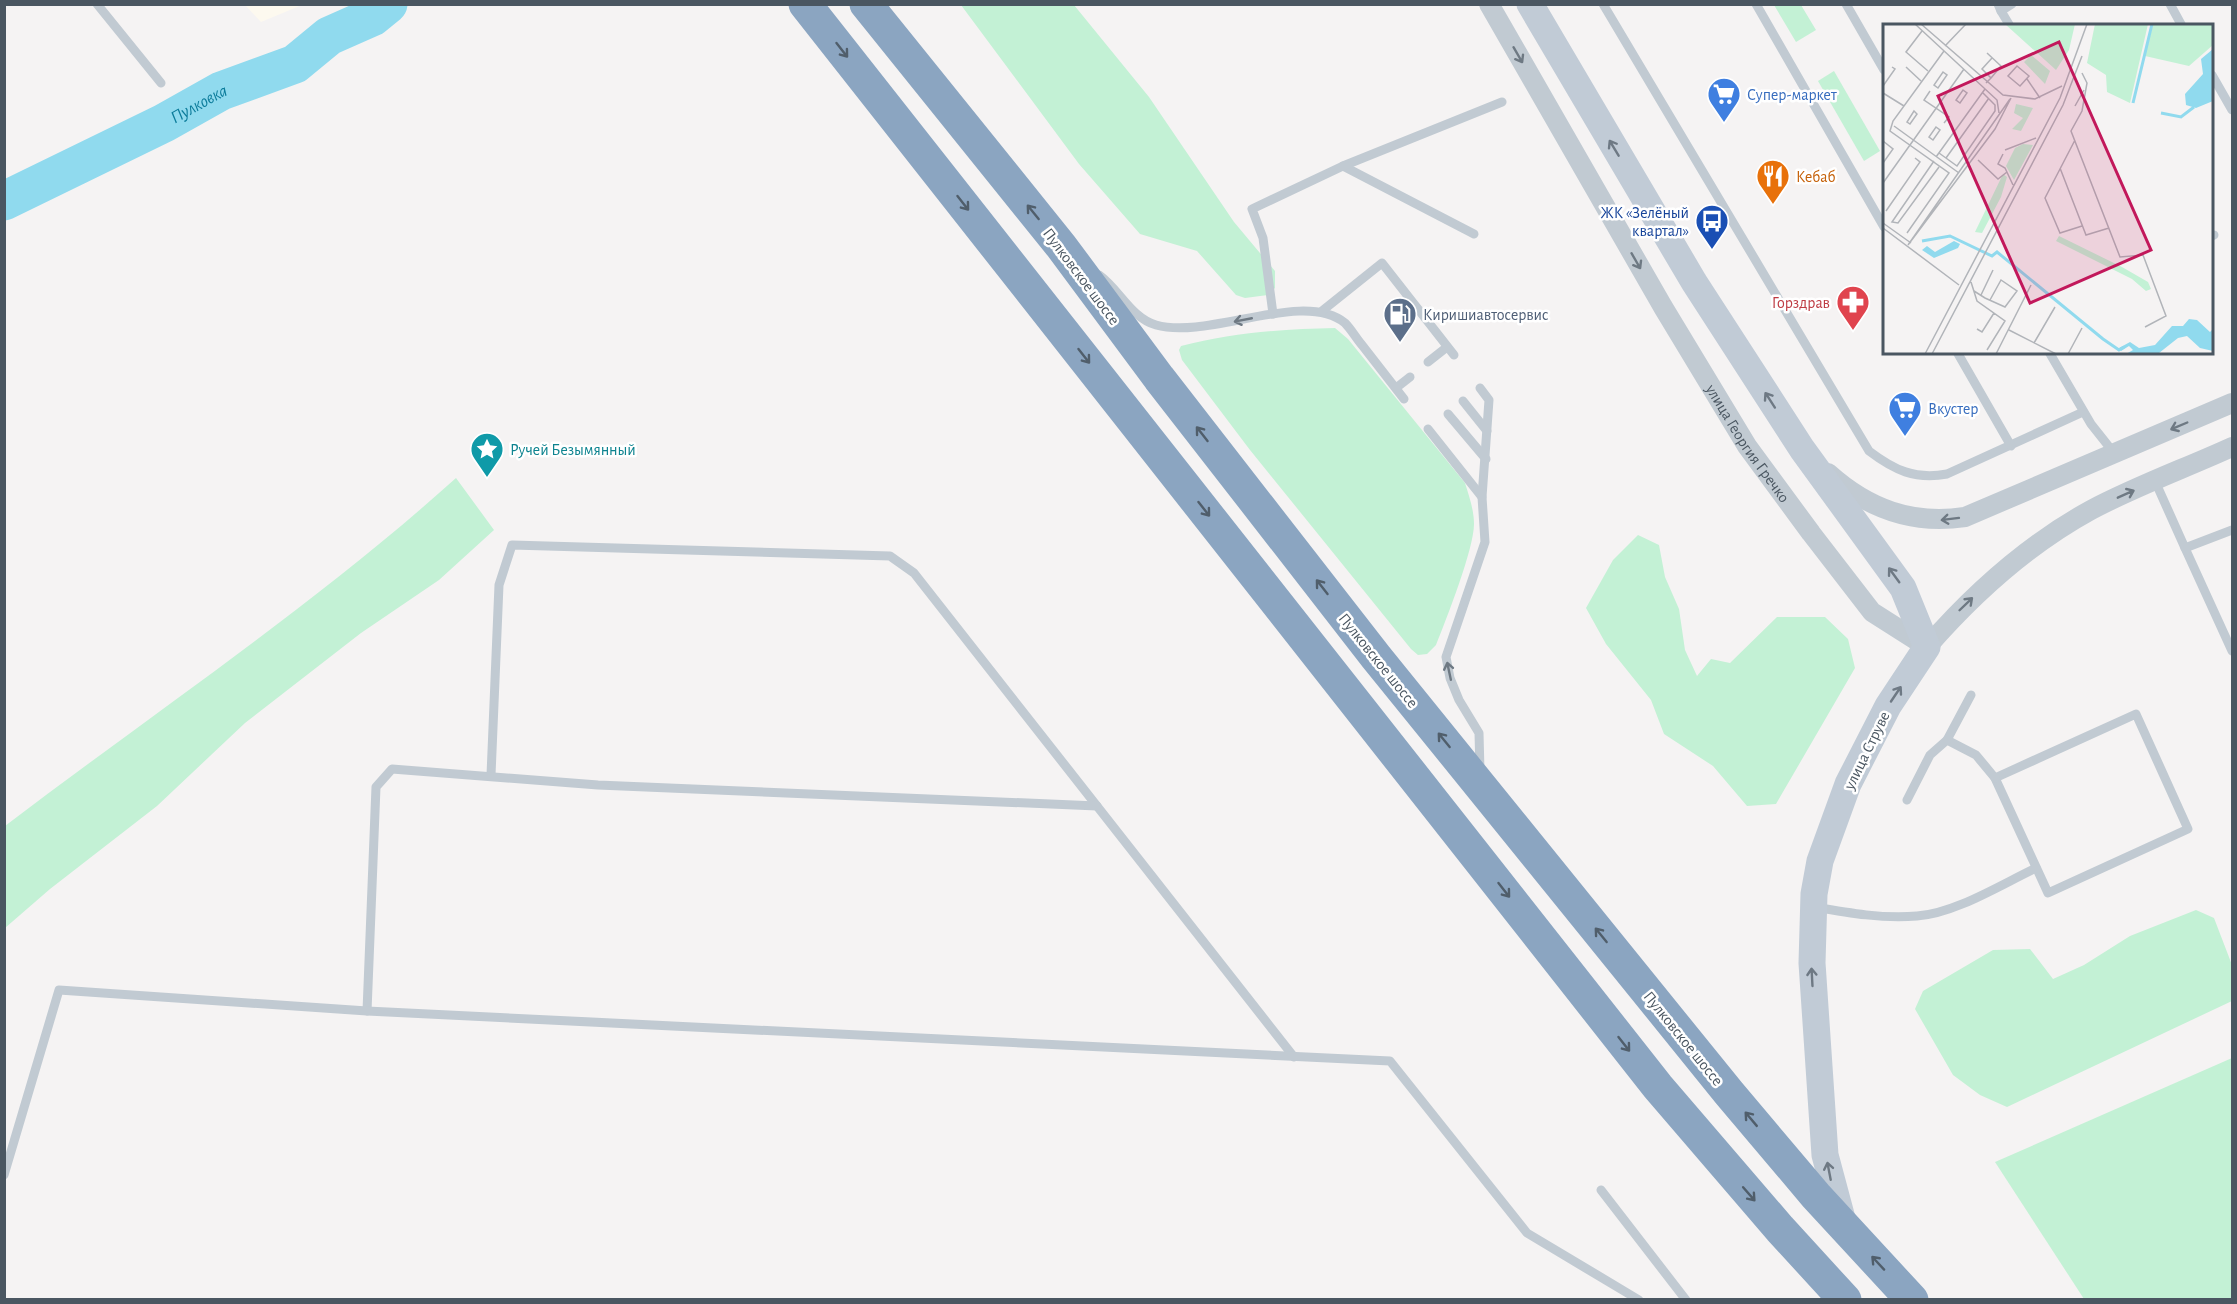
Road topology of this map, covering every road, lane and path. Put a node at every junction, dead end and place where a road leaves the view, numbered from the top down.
1 (97, 4) edge
2 (805, 4) edge
3 (866, 4) edge
4 (1489, 4) edge
5 (1530, 4) edge
6 (1603, 4) edge
7 (1756, 4) edge
8 (1846, 4) edge
9 (2012, 4) edge
10 (2170, 4) edge
11 (2000, 8) edge
12 (2009, 24) edge
13 (2181, 24) edge
14 (1883, 68) edge
15 (2213, 78) edge
16 (161, 83) dead end
17 (1502, 102) dead end
18 (2232, 110) edge
19 (1343, 166) junction
20 (1883, 225) edge
21 (1474, 234) dead end
22 (1061, 246) junction
23 (1322, 311) junction
24 (1273, 314) junction
25 (1447, 347) junction
26 (1958, 354) edge
27 (2050, 354) edge
28 (1454, 355) dead end
29 (1437, 369) dead end
30 (1410, 377) dead end
31 (1396, 388) junction
32 (1480, 388) dead end
33 (1404, 399) dead end
34 (1463, 401) dead end
35 (2232, 403) edge
36 (2083, 412) junction
37 (1448, 414) dead end
38 (1428, 429) dead end
39 (1487, 431) junction
40 (2011, 446) junction
41 (2232, 447) edge
42 (1802, 449) junction
43 (2114, 453) junction
44 (1486, 459) junction
45 (2155, 481) junction
46 (1482, 497) junction
47 (2232, 530) edge
48 (2185, 548) junction
49 (1927, 647) junction
50 (2232, 651) edge
51 (1971, 695) dead end
52 (1947, 740) junction
53 (491, 775) junction
54 (1995, 778) junction
55 (1481, 785) junction
56 (1907, 800) dead end
57 (1097, 806) junction
58 (2036, 868) junction
59 (1813, 907) junction
60 (367, 1011) junction
61 (1294, 1057) junction
62 (4, 1175) edge
63 (1601, 1190) dead end
64 (1844, 1227) junction
65 (1639, 1299) edge
66 (1686, 1299) edge
67 (1845, 1299) edge
68 (1912, 1299) edge

1 - 16 lane
2 -> 67 highway
22 -> 3 highway, Пулковское шоссе
4 -> 49 street, улица Георгия Гречко
42 -> 5 street
6 - 40 lane
7 - 20 lane
8 - 14 lane
9 - 11 lane
10 - 13 lane
11 - 12 lane
15 - 18 lane
17 - 19 lane
19 - 21 lane
19 - 24 lane
24 -> 22 lane
55 -> 22 highway, Пулковское шоссе
23 - 24 lane
23 - 25 lane
23 - 31 lane
25 - 28 lane
25 - 29 lane
26 - 40 lane
27 - 36 lane
30 - 31 lane
31 - 33 lane
32 - 39 lane
34 - 39 lane
35 -> 43 street
36 - 40 lane
36 - 43 lane
37 - 44 lane
38 - 46 lane
39 - 44 lane
41 - 45 street, улица Струве
43 -> 42 street
49 -> 42 street
44 - 46 lane
45 - 48 lane
49 -> 45 street, улица Струве
55 -> 46 lane
47 - 48 lane
48 - 50 lane
59 -> 49 street, улица Струве
51 - 52 lane
52 - 54 lane
52 - 56 lane
53 - 57 lane
53 - 57 lane
53 - 60 lane
54 - 58 lane
54 - 58 lane
64 -> 55 highway, Пулковское шоссе
57 - 61 lane
58 - 59 lane
64 -> 59 street, улица Струве
60 - 61 lane
60 - 62 lane
61 - 65 lane
63 - 66 lane
68 -> 64 highway, Пулковское шоссе

